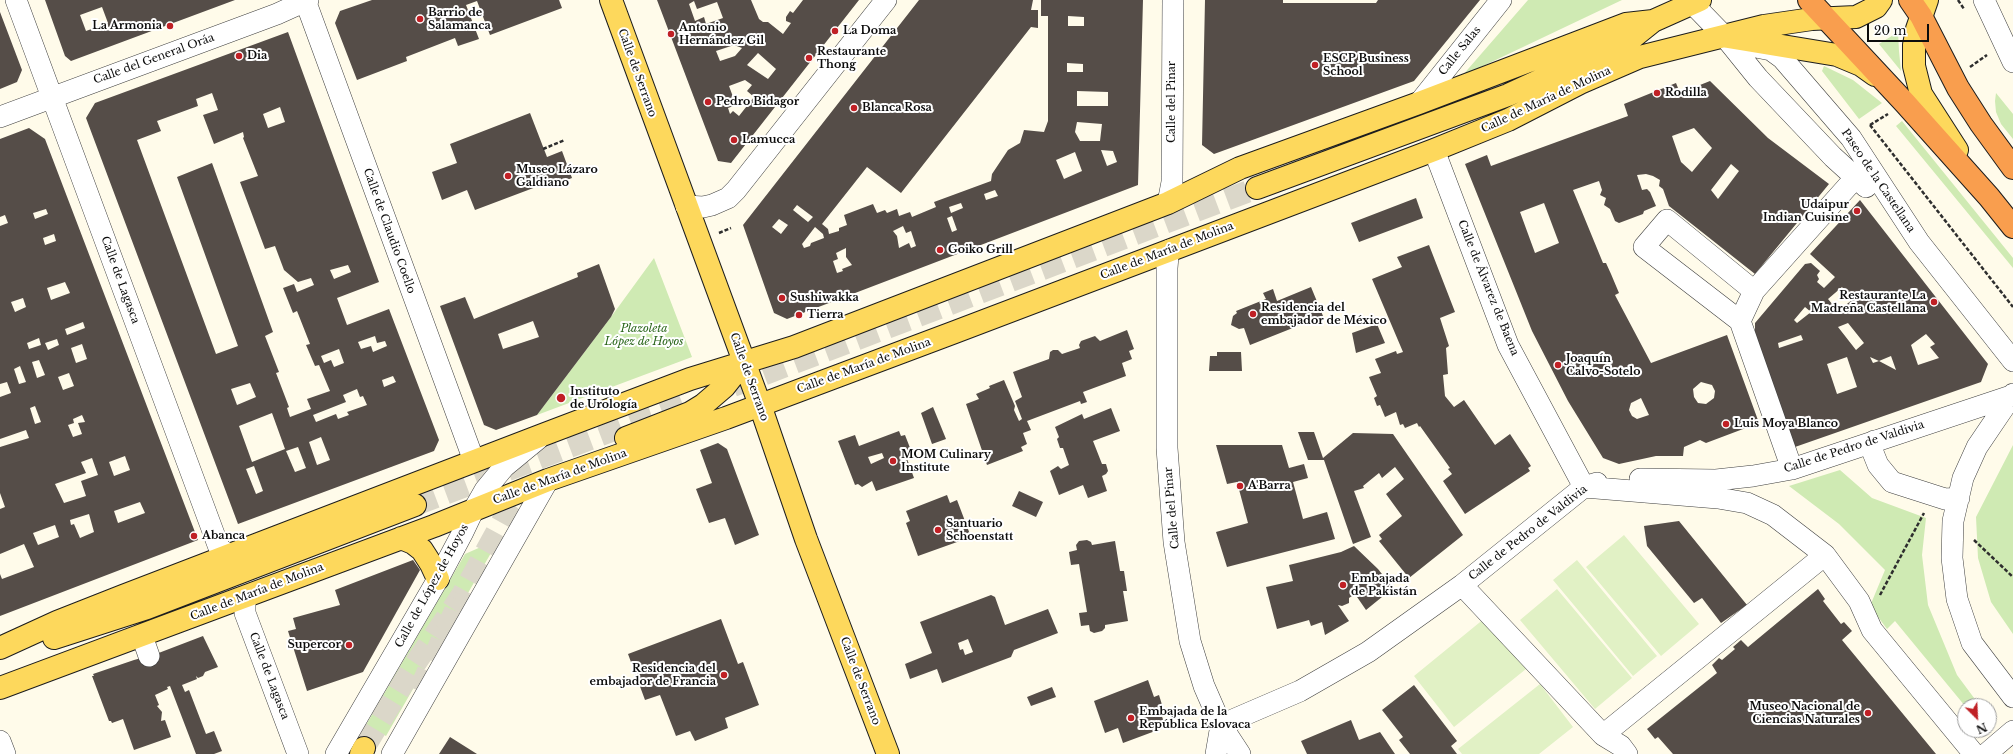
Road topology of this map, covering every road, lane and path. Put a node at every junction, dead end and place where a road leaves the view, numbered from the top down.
1 (16, 0) edge
2 (306, 0) edge
3 (611, 0) edge
4 (886, 0) edge
5 (1173, 0) edge
6 (1501, 0) edge
7 (1809, 0) edge
8 (1881, 0) edge
9 (1984, 0) edge
10 (1694, 1) edge
11 (1919, 5) edge
12 (1827, 19) junction
13 (1653, 21) junction
14 (1725, 37) junction
15 (1989, 53) dead end
16 (2013, 62) edge
17 (1966, 70) dead end
18 (1888, 86) junction
19 (51, 96) junction
20 (1419, 103) junction
21 (0, 117) edge
22 (1870, 125) dead end
23 (565, 140) dead end
24 (543, 148) dead end
25 (1434, 150) junction
26 (2013, 168) edge
27 (1856, 177) junction
28 (1257, 188) tunnel mouth
29 (1989, 197) junction
30 (1168, 203) junction
31 (686, 206) junction
32 (2013, 227) edge
33 (1920, 242) junction
34 (1170, 250) junction
35 (1754, 291) junction
36 (2013, 307) edge
37 (1740, 321) junction
38 (2013, 361) edge
39 (743, 363) junction
40 (2012, 395) edge
41 (760, 405) junction
42 (545, 434) junction
43 (1874, 441) junction
44 (474, 461) junction
45 (1792, 469) junction
46 (548, 480) junction
47 (1584, 487) junction
48 (1933, 495) junction
49 (1959, 498) junction
50 (415, 505) tunnel mouth
51 (472, 511) junction
52 (1954, 521) junction
53 (401, 538) junction
54 (231, 555) junction
55 (1825, 555) junction
56 (2013, 577) edge
57 (438, 580) junction
58 (1462, 584) junction
59 (245, 597) junction
60 (1867, 619) junction
61 (142, 636) junction
62 (0, 648) edge
63 (0, 656) edge
64 (149, 656) dead end
65 (0, 688) edge
66 (2013, 697) edge
67 (1221, 725) junction
68 (2013, 731) edge
69 (1602, 735) junction
70 (0, 741) edge
71 (5, 754) edge
72 (298, 754) edge
73 (336, 754) edge
74 (392, 754) edge
75 (888, 754) edge
76 (1216, 754) edge
77 (1240, 754) edge
78 (1628, 754) edge
79 (1974, 754) edge
80 (1986, 754) edge

1 - 19 street, Calle de Lagasca
2 - 19 street, Calle del General Oráa
2 - 44 street, Calle de Claudio Coello
3 - 31 main road, Calle de Serrano
4 - 31 street
5 - 30 street, Calle del Pinar
6 - 20 street, Calle Salas
7 - 12 highway
8 - 12 main road
9 - 16 street
10 - 13 main road, Calle de María de Molina
10 - 14 street, Paseo de la Castellana
11 - 26 highway
11 - 29 main road
12 - 14 main road
12 - 18 highway
13 - 20 main road, Calle de María de Molina
13 - 28 main road, Calle de María de Molina
14 - 18 main road
14 - 25 main road, Calle de María de Molina
14 - 27 street, Paseo de la Castellana
14 - 33 street, Paseo de la Castellana
15 - 17 path
18 - 29 highway
19 - 21 street, Calle del General Oráa
19 - 54 street, Calle de Lagasca
20 - 30 main road, Calle de María de Molina
22 - 36 path
23 - 24 path
25 - 34 main road, Calle de María de Molina
25 - 47 street, Calle de Álvarez de Baena
27 - 33 street, Paseo de la Castellana
27 - 35 street
29 - 32 highway
30 - 39 main road, Calle de María de Molina
31 - 39 main road, Calle de Serrano
33 - 38 street, Paseo de la Castellana
34 - 41 main road, Calle de María de Molina
34 - 67 street, Calle del Pinar
35 - 37 street
35 - 37 street
37 - 45 street
39 - 41 main road, Calle de Serrano
39 - 42 main road, Calle de María de Molina
39 - 46 main road
40 - 43 street, Calle de Pedro de Valdivia
40 - 49 street
41 - 46 main road, Calle de María de Molina
41 - 75 main road, Calle de Serrano
42 - 44 main road, Calle de María de Molina
42 - 51 street, Calle de López de Hoyos
43 - 45 street, Calle de Pedro de Valdivia
43 - 48 street
44 - 54 main road, Calle de María de Molina
45 - 47 street, Calle de Pedro de Valdivia
46 - 51 main road, Calle de María de Molina
46 - 74 street
47 - 55 street
47 - 58 street, Calle de Pedro de Valdivia
48 - 49 street
48 - 60 path
49 - 52 street
50 - 63 main road
51 - 53 main road, Calle de María de Molina
51 - 57 street, Calle de López de Hoyos
52 - 56 path
52 - 66 street
53 - 57 main road
53 - 59 main road, Calle de María de Molina
54 - 62 main road, Calle de María de Molina
55 - 60 street
55 - 69 street
57 - 73 street, Calle de López de Hoyos
58 - 67 street, Calle de Pedro de Valdivia
58 - 69 street
59 - 61 main road, Calle de María de Molina
59 - 72 street, Calle de Lagasca
60 - 79 street
61 - 64 street
61 - 65 main road, Calle de María de Molina
67 - 76 street
67 - 77 street, Calle del Pinar
68 - 80 street
69 - 78 street
70 - 71 street

